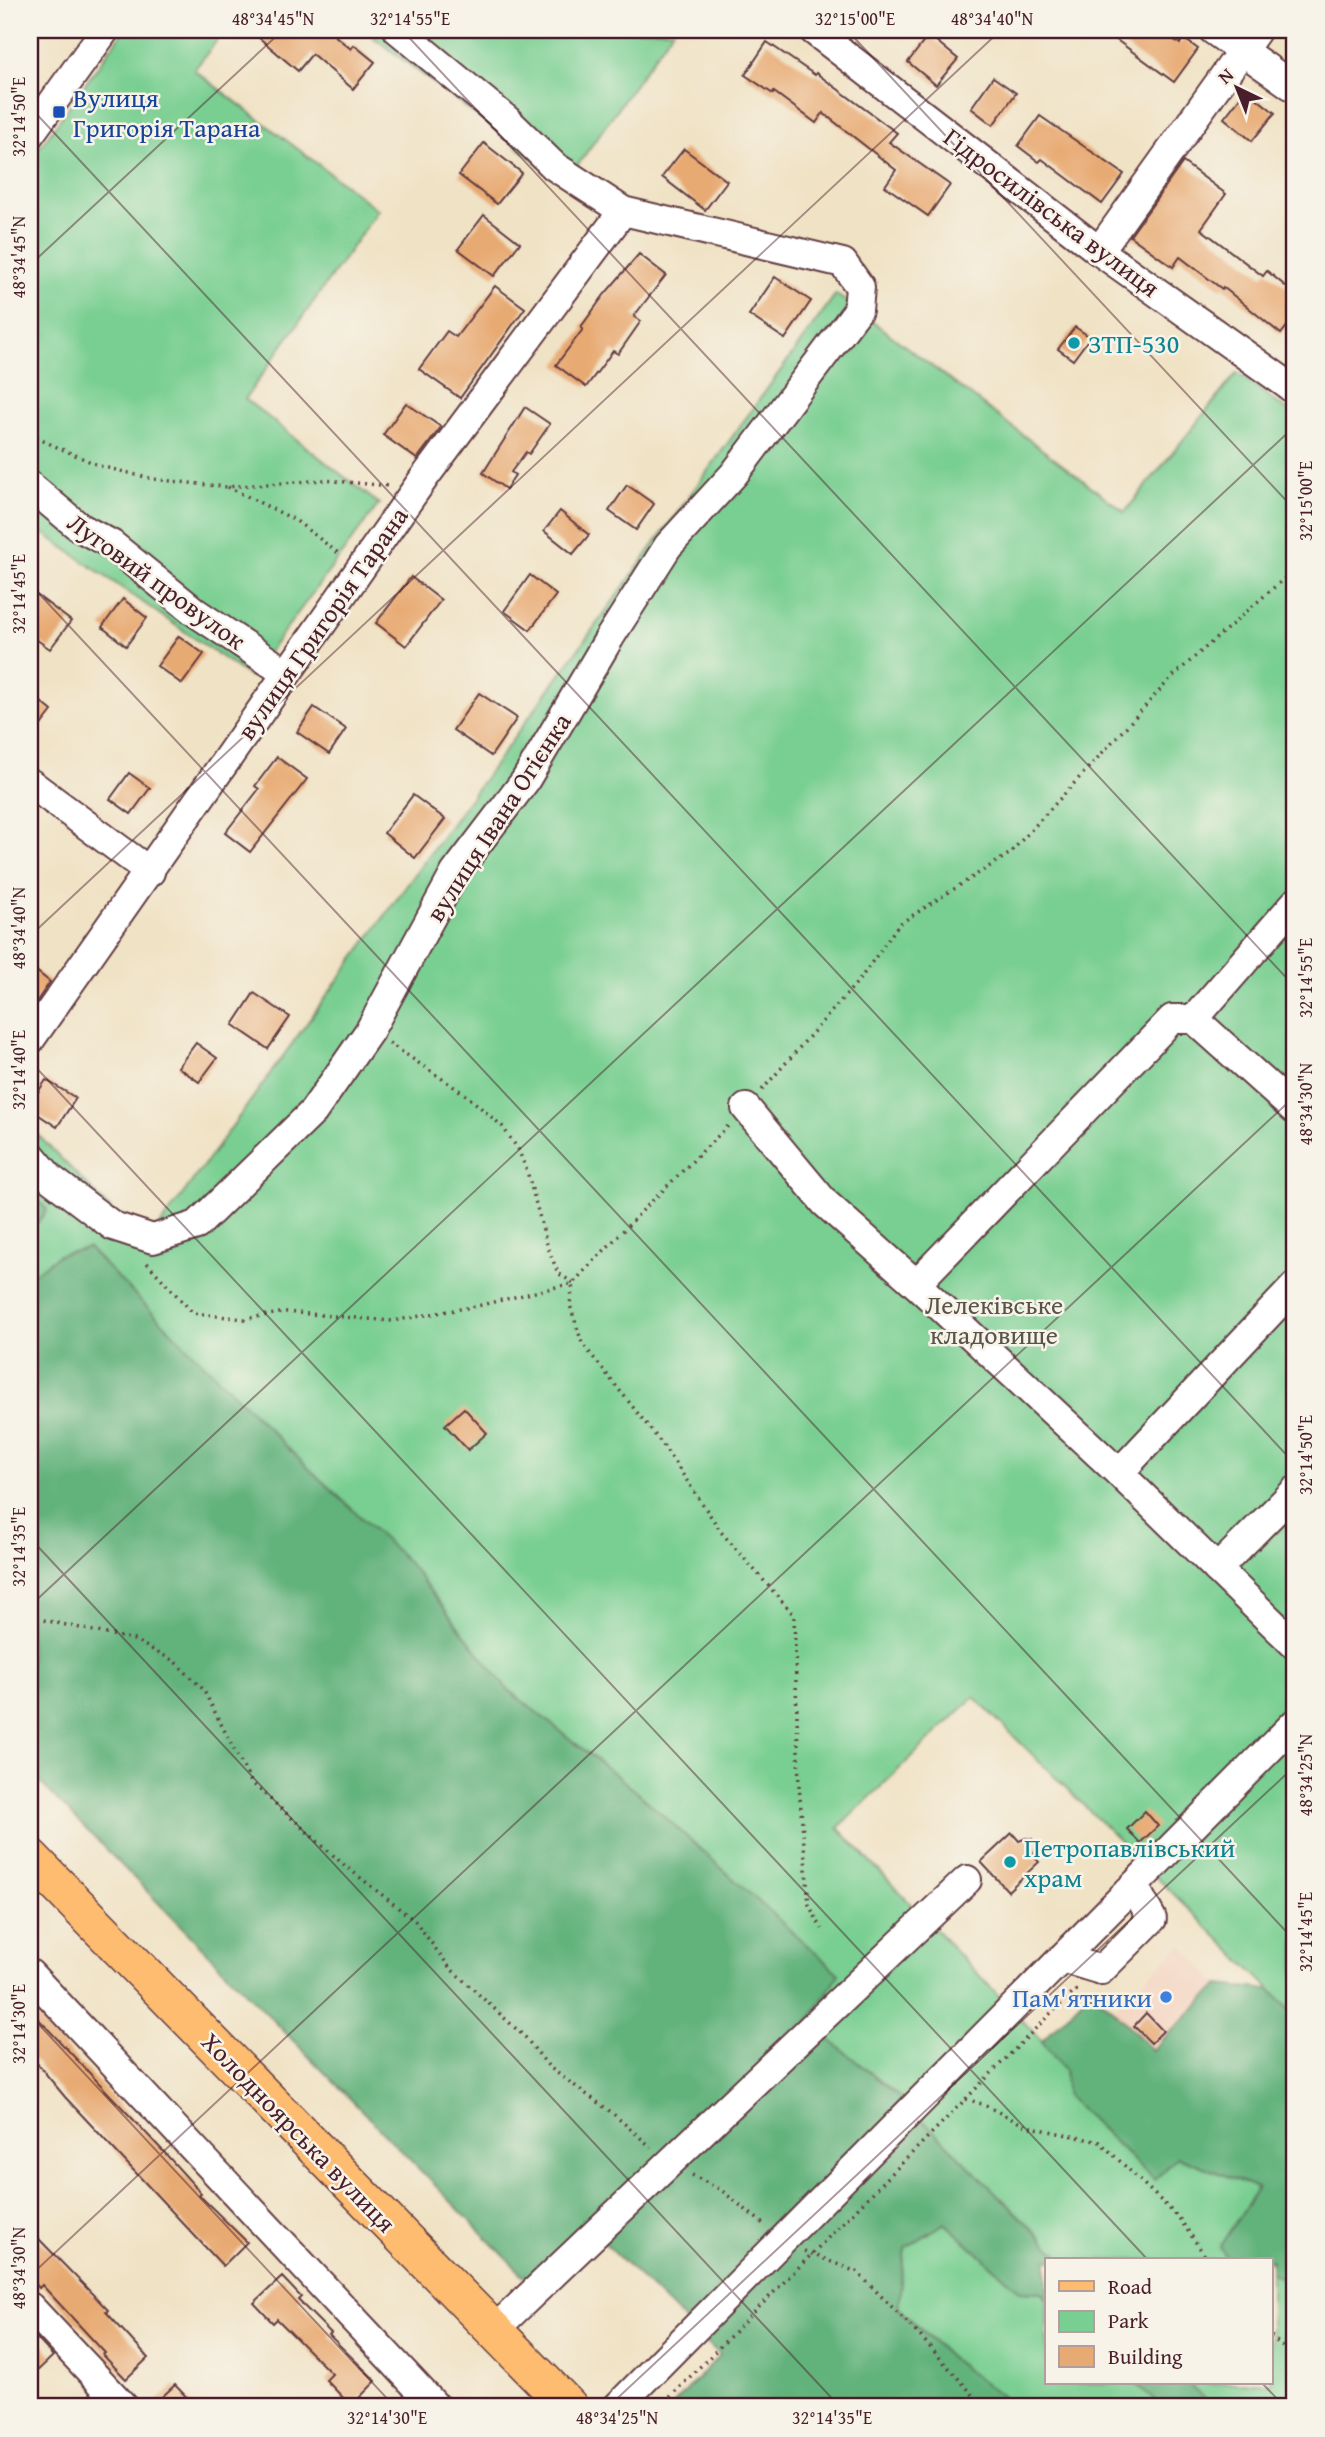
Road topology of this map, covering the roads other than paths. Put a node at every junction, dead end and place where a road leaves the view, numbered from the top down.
1 (398, 30) edge
2 (813, 30) edge
3 (1213, 30) edge
4 (97, 34) edge
5 (1249, 40) edge
6 (1295, 88) edge
7 (30, 134) edge
8 (623, 211) junction
9 (1099, 251) junction
10 (1295, 390) edge
11 (30, 486) edge
12 (286, 673) junction
13 (30, 783) edge
14 (150, 872) junction
15 (1295, 903) edge
16 (1194, 1019) junction
17 (30, 1040) edge
18 (746, 1108) dead end
19 (1295, 1110) edge
20 (30, 1154) edge
21 (916, 1284) junction
22 (1295, 1286) edge
23 (1119, 1473) junction
24 (1295, 1491) edge
25 (1217, 1569) junction
26 (1295, 1645) edge
27 (1295, 1723) edge
28 (30, 1857) edge
29 (967, 1880) dead end
30 (1134, 1886) junction
31 (1062, 1958) junction
32 (30, 1974) edge
33 (30, 2307) edge
34 (493, 2331) junction
35 (124, 2407) edge
36 (436, 2407) edge
37 (569, 2407) edge
38 (617, 2407) edge

1 - 8 street
2 - 9 street, Гідросилівська вулиця
3 - 5 street
4 - 7 street
5 - 6 street
5 - 9 street
8 - 12 street, вулиця Григорія Тарана
8 - 20 street, вулиця Івана Огієнка
9 - 10 street, Гідросилівська вулиця
11 - 12 street, Луговий провулок
12 - 14 street, вулиця Григорія Тарана
13 - 14 street
14 - 17 street, вулиця Григорія Тарана
15 - 16 street
16 - 19 street
16 - 21 street
18 - 21 street
21 - 23 street
22 - 23 street
23 - 25 street
24 - 25 street
25 - 26 street
27 - 30 street
28 - 34 main road, Холодноярська вулиця
29 - 34 street
30 - 31 street
30 - 31 street
31 - 38 street
32 - 36 street
33 - 35 street
34 - 37 main road, Холодноярська вулиця

